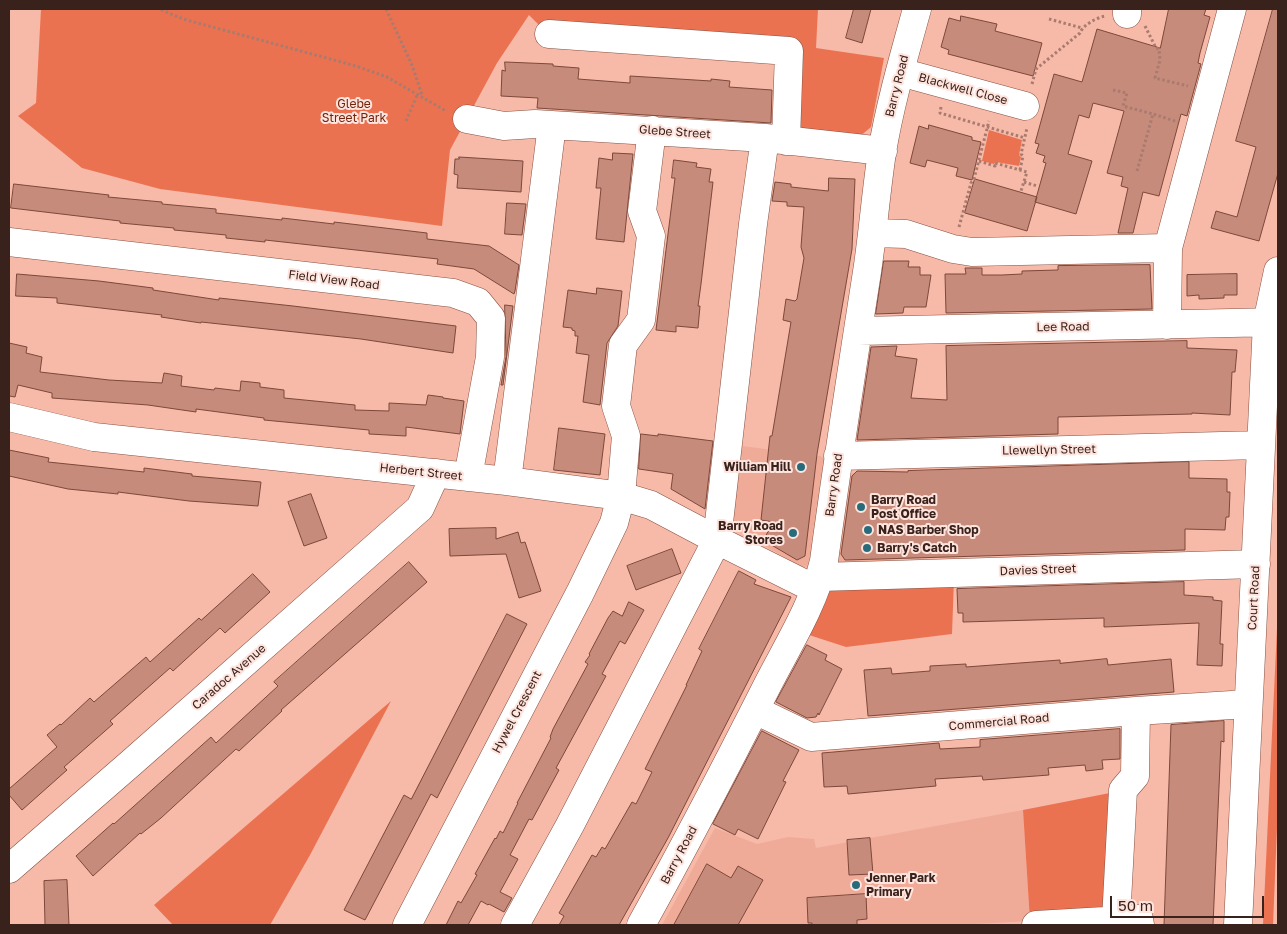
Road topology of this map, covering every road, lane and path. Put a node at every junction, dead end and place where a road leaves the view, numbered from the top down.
1 (162, 9) edge
2 (386, 9) edge
3 (917, 9) edge
4 (1232, 9) edge
5 (1127, 11) edge
6 (1049, 19) dead end
7 (1082, 28) junction
8 (549, 34) dead end
9 (900, 72) junction
10 (1113, 90) dead end
11 (1210, 92) junction
12 (418, 93) junction
13 (422, 96) junction
14 (996, 97) junction
15 (1027, 114) junction
16 (1153, 114) junction
17 (467, 119) joint
18 (406, 121) dead end
19 (552, 125) junction
20 (1200, 128) junction
21 (652, 130) junction
22 (775, 140) junction
23 (882, 151) junction
24 (979, 162) junction
25 (1020, 170) junction
26 (1137, 171) dead end
27 (1024, 182) junction
28 (1037, 186) dead end
29 (1021, 191) dead end
30 (873, 233) junction
31 (9, 242) edge
32 (1168, 248) junction
33 (953, 250) junction
34 (1278, 271) edge
35 (1273, 322) edge
36 (1167, 325) junction
37 (858, 331) junction
38 (9, 416) edge
39 (1260, 445) junction
40 (838, 456) junction
41 (436, 473) junction
42 (468, 477) junction
43 (507, 481) junction
44 (622, 496) junction
45 (717, 540) junction
46 (1256, 564) junction
47 (818, 583) junction
48 (1248, 704) junction
49 (755, 710) junction
50 (1136, 711) junction
51 (9, 869) edge
52 (1128, 923) edge
53 (407, 925) edge
54 (515, 925) edge
55 (641, 925) edge
56 (1036, 925) edge
57 (1238, 925) edge

1 - 12 path
2 - 13 path
3 - 9 street, Barry Road
4 - 11 street
5 - 7 path
5 - 11 path
6 - 7 path
7 - 15 path
8 - 22 street
9 - 14 street, Blackwell Close
9 - 23 street, Barry Road
10 - 16 path
11 - 20 street
12 - 13 path
12 - 18 path
13 - 17 path
14 - 15 street, Blackwell Close
14 - 24 path
15 - 25 path
16 - 20 path
16 - 26 path
17 - 19 street, Glebe Street
19 - 21 street, Glebe Street
19 - 43 street
20 - 32 street
21 - 22 street, Glebe Street
21 - 44 street, Hywel Crescent
22 - 23 street, Glebe Street
22 - 45 street
23 - 30 street, Barry Road
24 - 25 path
24 - 33 path
25 - 27 path
27 - 28 path
27 - 29 path
30 - 33 street
30 - 37 street, Barry Road
31 - 42 street, Field View Road
32 - 33 street
32 - 36 street
34 - 35 street, Court Road
35 - 36 street, Lee Road
35 - 39 street, Court Road
36 - 37 street, Lee Road
37 - 40 street, Barry Road
38 - 41 street, Herbert Street
39 - 40 street, Llewellyn Street
39 - 46 street, Court Road
40 - 47 street, Barry Road
41 - 42 street, Herbert Street
41 - 51 street, Caradoc Avenue
42 - 43 street, Herbert Street
43 - 44 street, Herbert Street
44 - 45 street, Herbert Street
44 - 53 street, Hywel Crescent
45 - 47 street, Herbert Street
45 - 54 street
46 - 47 street, Davies Street
46 - 48 street, Court Road
47 - 49 street, Barry Road
48 - 50 street, Commercial Road
48 - 57 street, Court Road
49 - 50 street, Commercial Road
49 - 55 street, Barry Road
50 - 52 street
52 - 56 street

